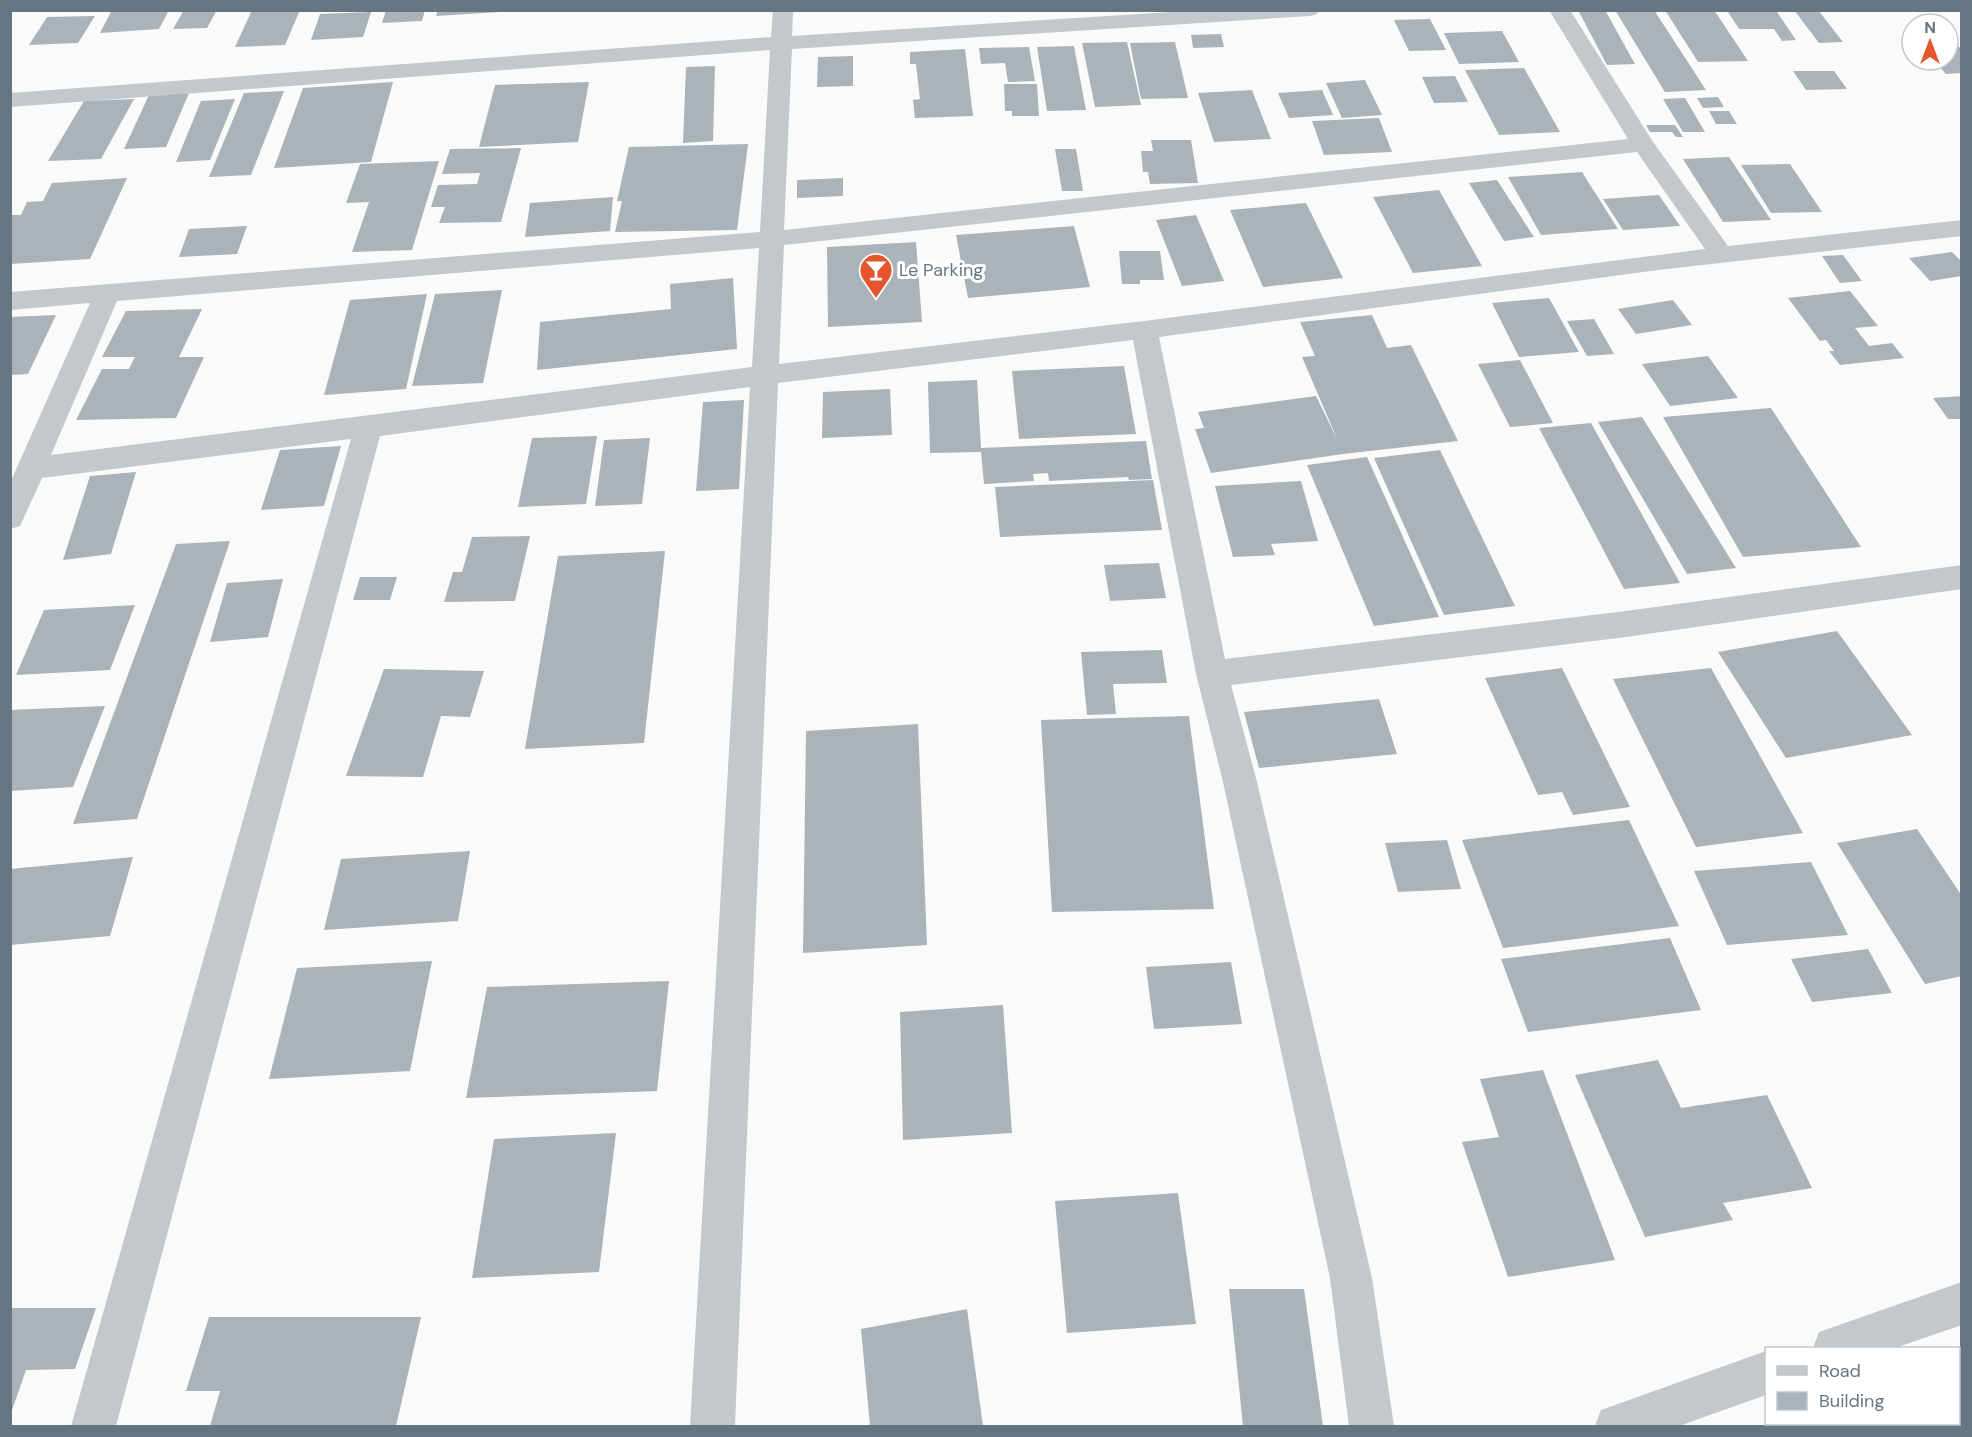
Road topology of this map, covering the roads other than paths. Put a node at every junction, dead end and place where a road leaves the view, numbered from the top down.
1 (783, 10) edge
2 (1310, 10) edge
3 (1559, 10) edge
4 (782, 43) junction
5 (10, 100) edge
6 (1643, 144) junction
7 (1962, 228) edge
8 (770, 239) junction
9 (1722, 255) junction
10 (107, 293) junction
11 (10, 301) edge
12 (1144, 330) junction
13 (766, 375) junction
14 (369, 427) junction
15 (33, 468) junction
16 (10, 518) edge
17 (1962, 577) edge
18 (1212, 674) junction
19 (1962, 1303) edge
20 (1838, 1347) edge
21 (1765, 1374) edge
22 (93, 1426) edge
23 (712, 1426) edge
24 (1371, 1426) edge
25 (1617, 1426) edge

1 - 4 street
2 - 4 street
3 - 6 street
4 - 5 street
4 - 8 street
6 - 8 street
6 - 9 street
7 - 9 street
8 - 10 street
8 - 13 street
9 - 12 street
10 - 11 street
10 - 15 street
12 - 13 street
12 - 18 street
13 - 14 street
13 - 23 street
14 - 15 street
14 - 22 street
15 - 16 street
17 - 18 street
18 - 24 street
19 - 20 street
21 - 25 street

